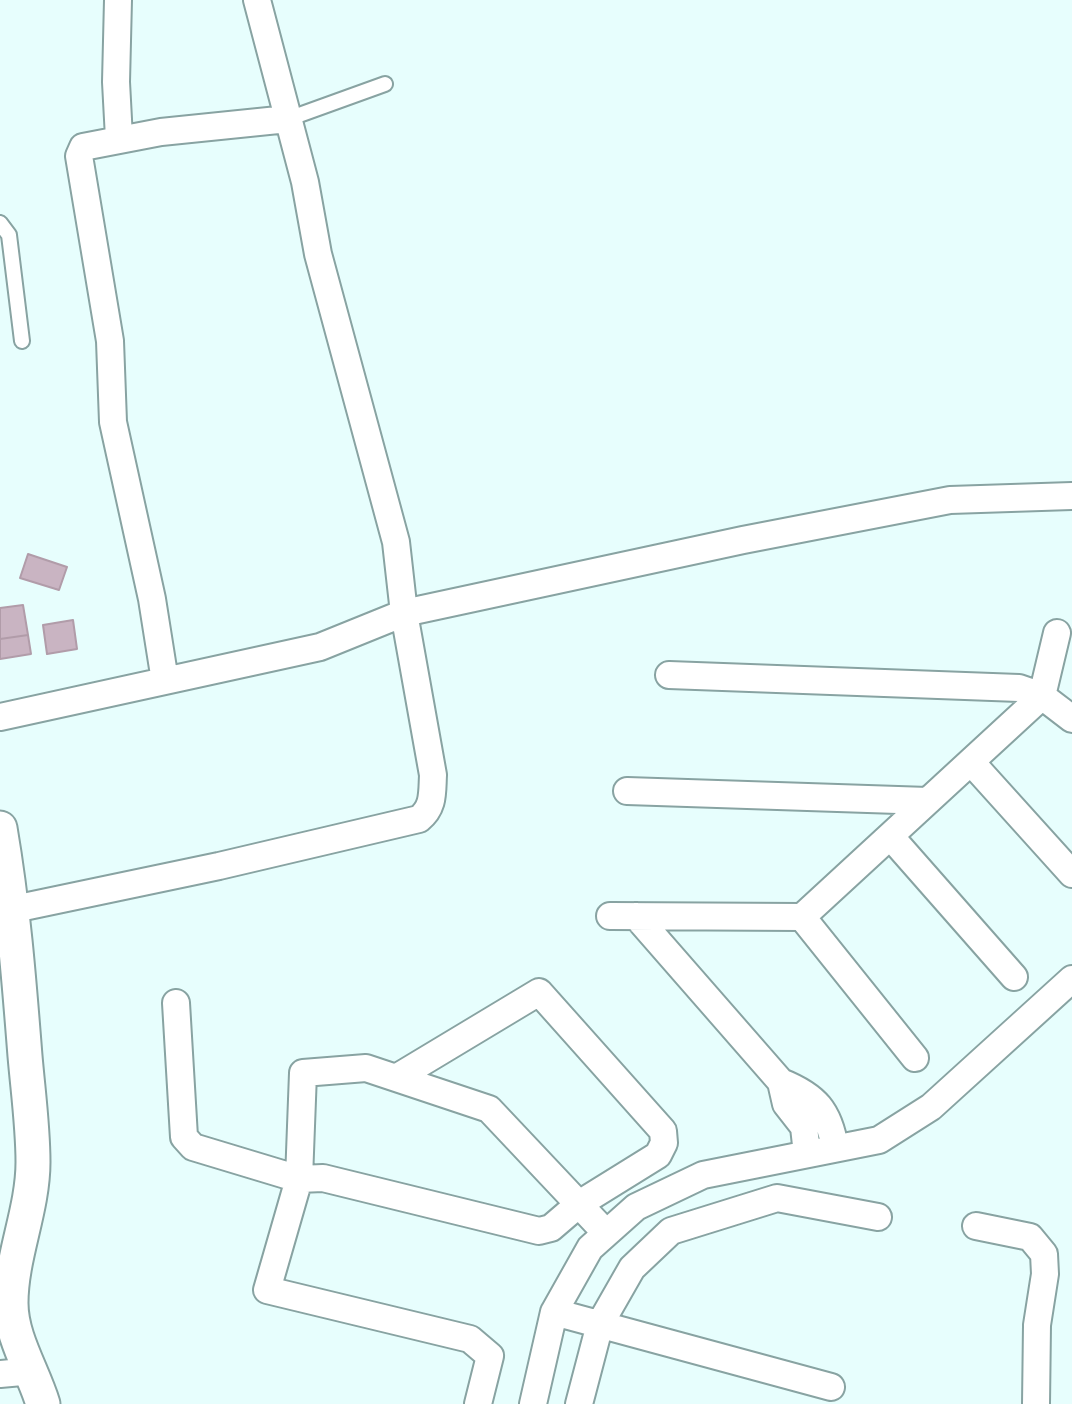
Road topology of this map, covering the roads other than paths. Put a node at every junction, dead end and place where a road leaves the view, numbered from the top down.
1 (118, 0) edge
2 (257, 0) edge
3 (385, 84) dead end
4 (288, 119) junction
5 (119, 138) junction
6 (0, 223) edge
7 (22, 341) dead end
8 (1072, 496) edge
9 (404, 612) junction
10 (1057, 632) dead end
11 (669, 675) dead end
12 (166, 681) junction
13 (1042, 696) junction
14 (0, 717) edge
15 (1072, 719) edge
16 (971, 762) junction
17 (627, 790) dead end
18 (928, 801) junction
19 (0, 828) edge
20 (890, 836) junction
21 (1072, 874) edge
22 (14, 909) junction
23 (610, 916) dead end
24 (636, 916) junction
25 (802, 917) junction
26 (1014, 977) dead end
27 (1072, 979) edge
28 (176, 1003) dead end
29 (915, 1058) dead end
30 (396, 1078) junction
31 (781, 1082) junction
32 (835, 1148) junction
33 (807, 1154) junction
34 (299, 1179) junction
35 (579, 1204) junction
36 (878, 1217) dead end
37 (976, 1226) dead end
38 (606, 1233) junction
39 (554, 1312) junction
40 (600, 1324) junction
41 (33, 1371) junction
42 (0, 1374) edge
43 (831, 1387) dead end
44 (43, 1404) edge
45 (478, 1404) edge
46 (533, 1404) edge
47 (579, 1404) edge
48 (1036, 1404) edge

1 - 5 street
2 - 4 street
3 - 4 lane
4 - 5 street
4 - 9 street
5 - 12 street
6 - 7 lane
8 - 9 street
9 - 12 street
9 - 22 street
10 - 13 street
11 - 13 street
12 - 14 street
13 - 15 street
13 - 16 street
16 - 18 street
16 - 21 street
17 - 18 street
18 - 20 street
19 - 22 street
20 - 25 street
20 - 26 street
22 - 41 street
23 - 24 street
24 - 25 street
24 - 31 street
25 - 29 street
27 - 32 street
28 - 34 street
30 - 34 street
30 - 35 street
30 - 35 street
31 - 32 street
31 - 33 street
32 - 33 street
33 - 38 street
34 - 35 street
34 - 45 street
35 - 38 street
36 - 40 street
37 - 48 street
38 - 39 street
39 - 40 street
39 - 46 street
40 - 43 street
40 - 47 street
41 - 42 street
41 - 44 street

